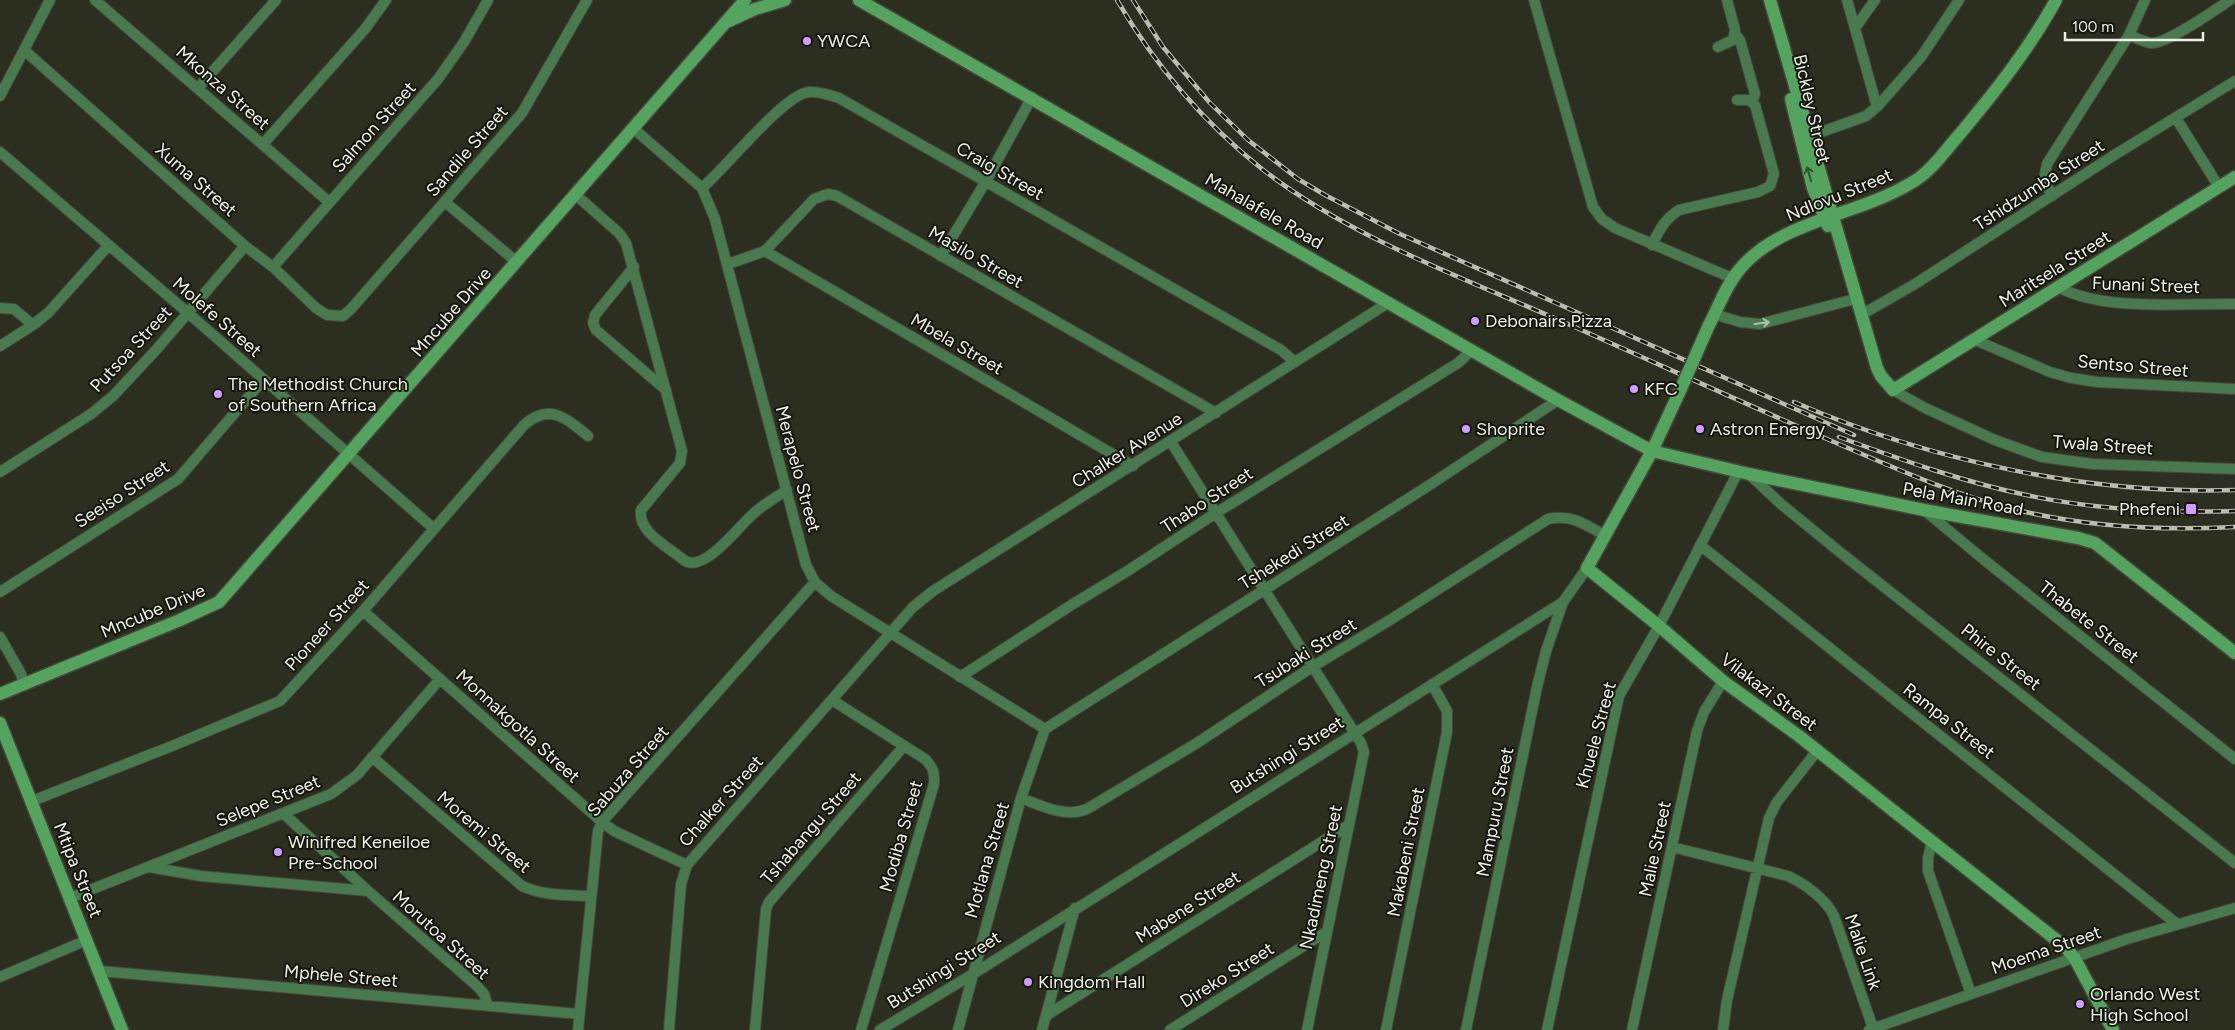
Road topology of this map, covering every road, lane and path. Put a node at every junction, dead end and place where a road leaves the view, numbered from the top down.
1 (50, 0) edge
2 (95, 0) edge
3 (276, 0) edge
4 (386, 0) edge
5 (488, 0) edge
6 (587, 0) edge
7 (745, 0) edge
8 (785, 0) edge
9 (859, 0) edge
10 (1534, 0) edge
11 (1727, 0) edge
12 (1770, 0) edge
13 (1847, 0) edge
14 (1875, 0) edge
15 (1959, 0) edge
16 (2056, 0) edge
17 (2145, 0) edge
18 (2230, 0) edge
19 (726, 23) junction
20 (1855, 28) junction
21 (1735, 34) junction
22 (2129, 35) junction
23 (1780, 38) junction
24 (1718, 47) dead end
25 (24, 50) junction
26 (2235, 81) edge
27 (198, 88) junction
28 (0, 96) edge
29 (1032, 97) junction
30 (1737, 100) dead end
31 (1752, 102) junction
32 (1877, 107) junction
33 (2176, 118) junction
34 (634, 129) junction
35 (1810, 136) junction
36 (263, 144) junction
37 (0, 152) edge
38 (2235, 177) edge
39 (986, 182) junction
40 (2219, 187) junction
41 (702, 188) junction
42 (576, 196) junction
43 (2052, 196) junction
44 (329, 202) junction
45 (445, 202) junction
46 (1829, 219) junction
47 (109, 245) junction
48 (1652, 245) junction
49 (245, 246) junction
50 (765, 251) junction
51 (941, 256) junction
52 (517, 262) junction
53 (728, 264) junction
54 (273, 267) junction
55 (634, 267) junction
56 (1732, 278) junction
57 (2058, 287) junction
58 (1855, 299) junction
59 (1388, 303) junction
60 (2235, 304) edge
61 (0, 308) edge
62 (351, 309) joint
63 (187, 312) junction
64 (1861, 315) junction
65 (1711, 320) junction
66 (34, 325) junction
67 (1975, 340) junction
68 (0, 346) edge
69 (1472, 350) junction
70 (1295, 362) junction
71 (263, 380) junction
72 (2235, 389) edge
73 (666, 390) junction
74 (1893, 390) junction
75 (1679, 393) joint
76 (1558, 400) junction
77 (1216, 413) junction
78 (588, 436) dead end
79 (1170, 442) junction
80 (1652, 450) junction
81 (348, 455) junction
82 (1133, 466) junction
83 (2235, 468) edge
84 (0, 472) edge
85 (1744, 473) junction
86 (787, 490) junction
87 (1924, 510) junction
88 (1216, 512) junction
89 (433, 528) junction
90 (1604, 535) junction
91 (1700, 545) junction
92 (1587, 568) junction
93 (816, 582) junction
94 (1264, 590) junction
95 (0, 592) edge
96 (1563, 602) junction
97 (363, 611) junction
98 (1659, 626) junction
99 (889, 633) junction
100 (0, 637) edge
101 (2235, 653) edge
102 (1312, 667) junction
103 (960, 677) junction
104 (440, 679) junction
105 (1723, 681) junction
106 (1432, 684) junction
107 (24, 685) junction
108 (0, 694) edge
109 (832, 700) junction
110 (0, 723) edge
111 (1045, 729) junction
112 (1354, 733) junction
113 (904, 746) junction
114 (1817, 751) junction
115 (372, 757) junction
116 (2235, 759) edge
117 (1021, 798) junction
118 (32, 801) junction
119 (283, 813) junction
120 (602, 822) junction
121 (1347, 826) junction
122 (1932, 841) junction
123 (1672, 847) junction
124 (2235, 863) edge
125 (687, 864) junction
126 (149, 866) junction
127 (1759, 868) junction
128 (368, 891) junction
129 (590, 896) junction
130 (70, 898) junction
131 (1075, 908) junction
132 (2235, 908) edge
133 (2177, 924) junction
134 (1326, 932) junction
135 (86, 940) junction
136 (2074, 957) junction
137 (100, 971) junction
138 (973, 974) junction
139 (0, 978) edge
140 (1971, 994) junction
141 (488, 1006) junction
142 (579, 1014) junction
143 (1047, 1015) junction
144 (1871, 1029) edge
145 (122, 1030) edge
146 (578, 1030) edge
147 (669, 1030) edge
148 (755, 1030) edge
149 (861, 1030) edge
150 (880, 1030) edge
151 (958, 1030) edge
152 (1042, 1030) edge
153 (1170, 1030) edge
154 (1307, 1030) edge
155 (1386, 1030) edge
156 (1466, 1030) edge
157 (1547, 1030) edge
158 (1632, 1030) edge
159 (1723, 1030) edge
160 (2113, 1030) edge

1 - 25 street
2 - 27 street, Mkonza Street
3 - 27 street
4 - 36 street
5 - 44 street, Salmon Street
6 - 45 street, Sandile Street
7 - 19 street, Mncube Drive
8 - 19 street
9 - 29 street, Mahalafele Road
10 - 48 street
11 - 21 street
12 - 23 street, Bickley Street
13 - 20 street
14 - 20 street
15 - 32 street
16 - 46 street, Ndlovu Street
17 - 22 street
18 - 22 street
19 - 34 street, Mncube Drive
20 - 32 street
21 - 24 street
21 - 31 street
22 - 43 street
23 - 35 street, Bickley Street
46 -> 23 street, Bickley Street
25 - 28 street
25 - 49 street, Xuma Street
26 - 33 street, Tshidzumba Street
27 - 36 street, Mkonza Street
29 - 39 street
29 - 59 street, Mahalafele Road
30 - 31 street
31 - 48 street
32 - 35 street
33 - 40 street
33 - 43 street, Tshidzumba Street
34 - 41 street, Merapelo Street
34 - 42 street, Mncube Drive
35 - 46 street, Bickley Street
36 - 44 street, Mkonza Street
37 - 47 street, Molefe Street
38 - 40 street, Maritsela Street
39 - 41 street, Craig Street
39 - 51 street
39 - 70 street, Craig Street
40 - 57 street, Maritsela Street
41 - 53 street, Merapelo Street
42 - 52 street, Mncube Drive
42 - 55 street
43 - 64 street, Tshidzumba Street
44 - 54 street, Salmon Street
45 - 52 street
45 - 62 street, Sandile Street
46 - 56 street, Ndlovu Street
46 - 58 street, Bickley Street
47 - 63 street, Molefe Street
47 - 66 street
48 - 56 street
49 - 54 street, Xuma Street
49 - 63 street, Putsoa Street
50 - 51 street, Masilo Street
50 - 53 street, Masilo Street
50 - 82 street, Mbela Street
51 - 77 street, Masilo Street
52 - 81 street, Mncube Drive
53 - 86 street, Merapelo Street
54 - 62 street, Xuma Street
55 - 73 street
55 - 73 street
56 - 65 street, Ndlovu Street
57 - 60 street, Funani Street
57 - 67 street, Maritsela Street
58 - 64 street, Bickley Street
65 -> 58 street
59 - 69 street, Mahalafele Road
59 - 70 street, Chalker Avenue
61 - 66 street
63 - 71 street, Molefe Street
63 - 84 street, Putsoa Street
64 - 74 street, Bickley Street
65 - 75 street, Ndlovu Street, bridge
66 - 68 street
67 - 72 street, Sentso Street
67 - 74 street, Maritsela Street
69 - 76 street, Mahalafele Road
69 - 88 street, Thabo Street
70 - 77 street, Chalker Avenue
71 - 81 street, Molefe Street
71 - 95 street, Seeiso Street
73 - 86 street
74 - 83 street, Twala Street
75 - 80 street, Butshingi Street
76 - 80 street, Mahalafele Road
76 - 94 street, Tshekedi Street
77 - 79 street, Chalker Avenue
78 - 89 street, Pioneer Street
79 - 82 street, Chalker Avenue
79 - 88 street, Nkadimeng Street
80 - 85 street, Pela Main Road
80 - 90 street, Butshingi Street
81 - 89 street, Molefe Street
81 - 107 street, Mncube Drive
82 - 99 street, Chalker Avenue
85 - 87 street, Pela Main Road
85 - 91 street, Khuele Street
85 - 124 street, Phire Street
86 - 93 street, Merapelo Street
87 - 101 street, Pela Main Road
87 - 116 street, Thabete Street
88 - 94 street, Nkadimeng Street
88 - 103 street, Thabo Street
89 - 97 street, Pioneer Street
90 - 92 street, Butshingi Street
90 - 102 street, Tsubaki Street
91 - 98 street, Khuele Street
91 - 133 street, Rampa Street
92 - 96 street, Butshingi Street
92 - 98 street, Vilakazi Street
93 - 99 street, Merapelo Street
93 - 120 street, Sabuza Street
94 - 102 street, Nkadimeng Street
94 - 111 street, Tshekedi Street
96 - 106 street, Butshingi Street
96 - 156 street, Mampuru Street
97 - 104 street, Monnakgotla Street
97 - 118 street, Pioneer Street
98 - 105 street, Vilakazi Street
98 - 157 street, Khuele Street
99 - 103 street, Merapelo Street
99 - 109 street, Chalker Street
100 - 107 street
102 - 112 street, Nkadimeng Street
102 - 117 street, Tsubaki Street
103 - 111 street, Merapelo Street
104 - 115 street, Selepe Street
104 - 120 street, Monnakgotla Street
105 - 114 street, Vilakazi Street
105 - 123 street, Malie Street
106 - 112 street, Butshingi Street
106 - 155 street, Makabeni Street
107 - 108 street, Mncube Drive
109 - 113 street, Modiba Street
109 - 125 street, Chalker Street
110 - 118 street, Mtipa Street
111 - 117 street, Motlana Street
112 - 121 street, Nkadimeng Street
112 - 131 street, Butshingi Street
113 - 148 street, Tshabangu Street
113 - 149 street, Modiba Street
114 - 122 street, Vilakazi Street
114 - 127 street
115 - 119 street, Selepe Street
115 - 129 street, Moremi Street
117 - 138 street, Motlana Street
118 - 130 street, Mtipa Street
119 - 126 street, Selepe Street
119 - 128 street, Morutoa Street
120 - 125 street, Monnakgotla Street
120 - 129 street, Sabuza Street
121 - 134 street, Nkadimeng Street
121 - 143 street, Mabene Street
122 - 136 street, Vilakazi Street
122 - 140 street
123 - 127 street, Malie Link
123 - 158 street, Malie Street
125 - 147 street, Chalker Street
126 - 128 street, Morutoa Street
126 - 130 street, Selepe Street
127 - 144 street, Malie Link
127 - 159 street
128 - 141 street, Morutoa Street
129 - 142 street, Sabuza Street
130 - 135 street, Mtipa Street
131 - 138 street, Butshingi Street
131 - 143 street
132 - 133 street, Moema Street
133 - 136 street, Moema Street
134 - 153 street, Direko Street
134 - 154 street, Nkadimeng Street
135 - 137 street, Mtipa Street
135 - 139 street
136 - 140 street, Moema Street
136 - 160 street, Vilakazi Street
137 - 141 street, Mphele Street
137 - 145 street, Mtipa Street
138 - 150 street, Butshingi Street
138 - 151 street, Motlana Street
140 - 144 street, Moema Street
141 - 142 street, Mphele Street
142 - 146 street, Sabuza Street
143 - 152 street

